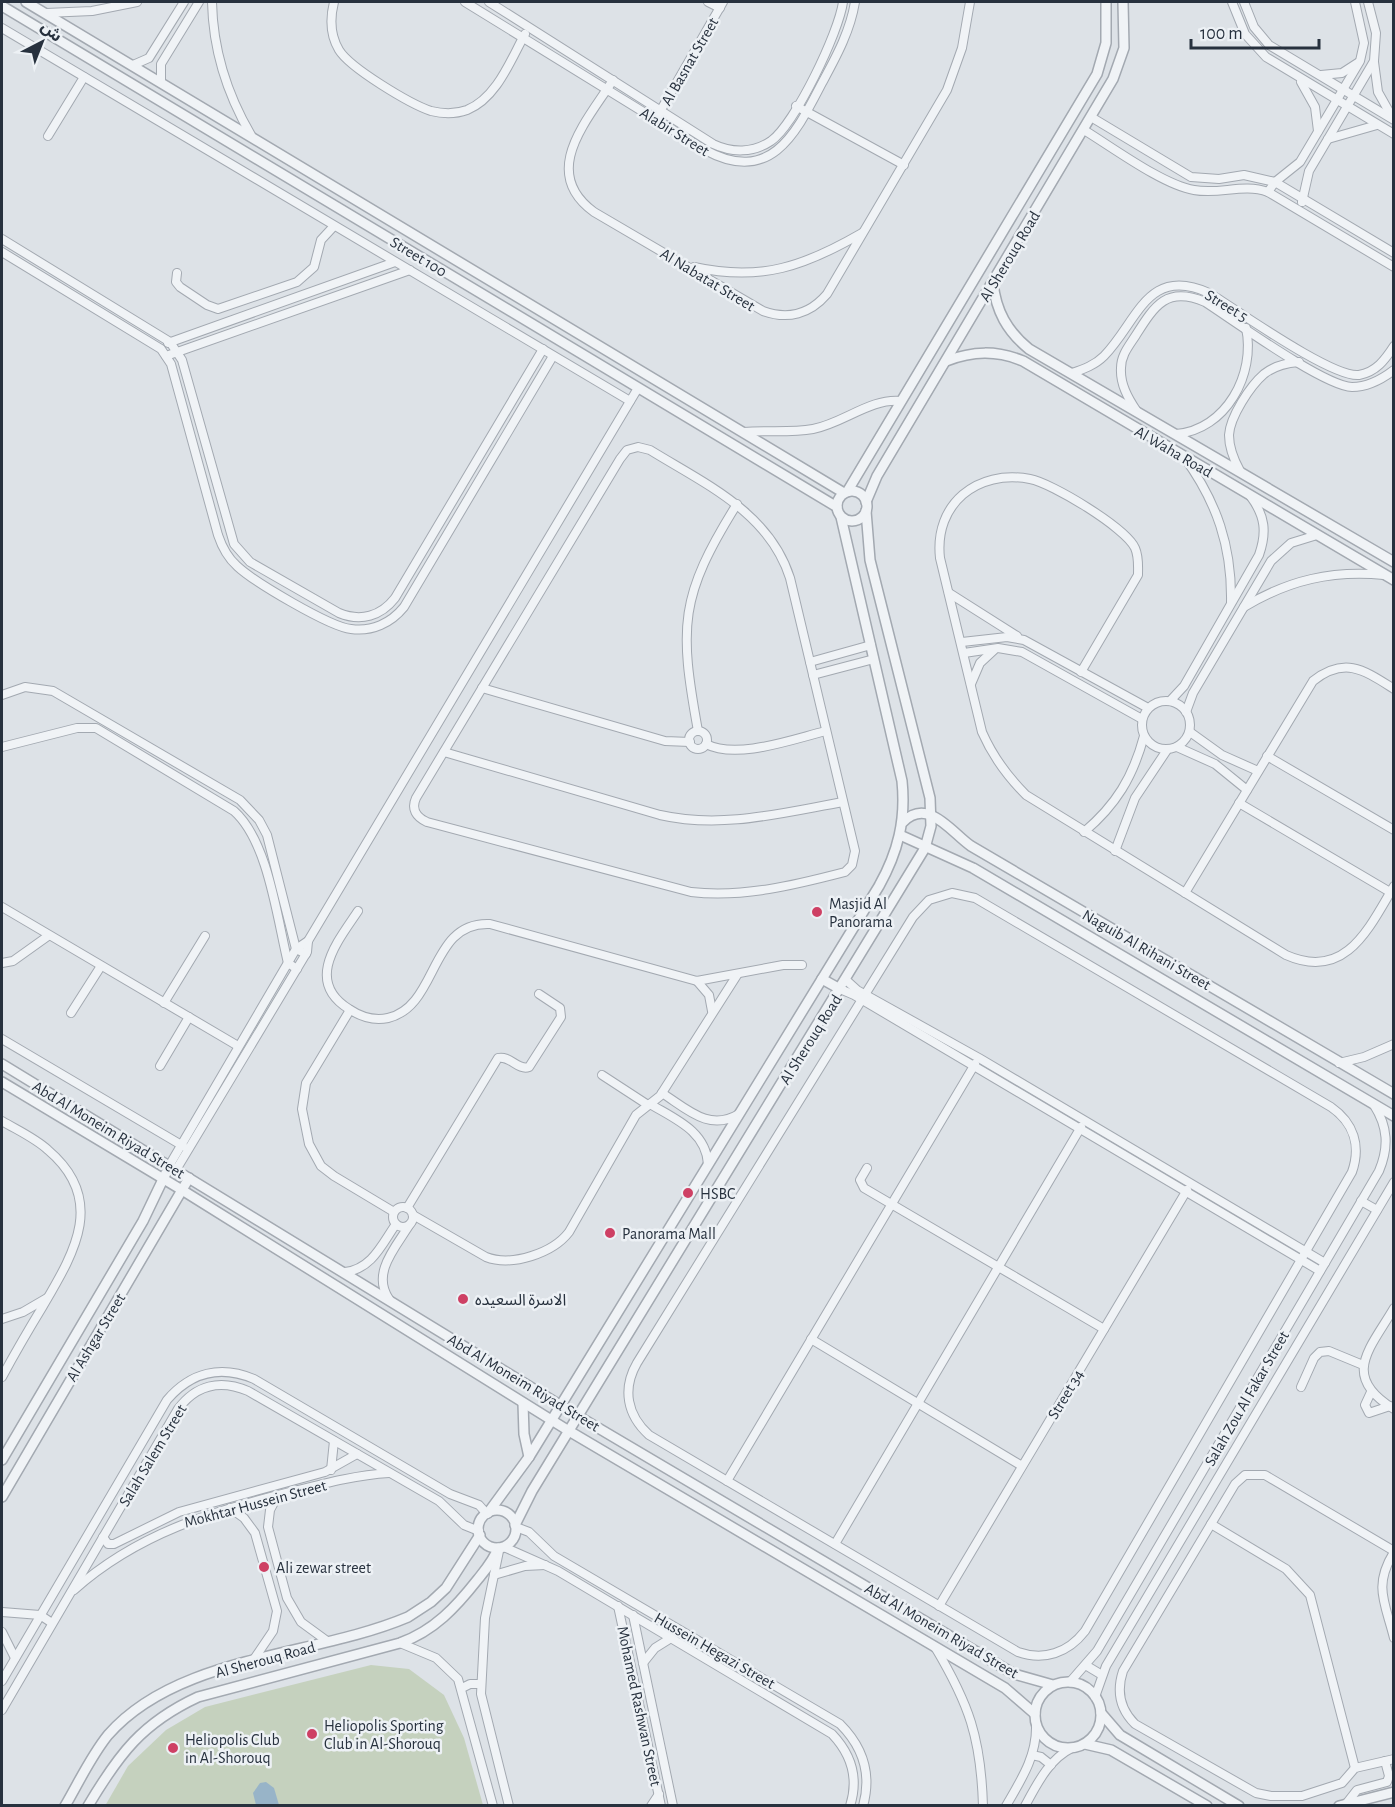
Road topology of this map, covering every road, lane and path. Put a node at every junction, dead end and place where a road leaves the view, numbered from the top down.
1 (26, 2) edge
2 (137, 2) edge
3 (184, 2) edge
4 (200, 2) edge
5 (212, 2) edge
6 (334, 2) edge
7 (465, 2) edge
8 (489, 2) edge
9 (708, 2) edge
10 (843, 2) edge
11 (855, 2) edge
12 (970, 2) edge
13 (1106, 2) edge
14 (1123, 2) edge
15 (1232, 2) edge
16 (1244, 2) edge
17 (1355, 2) edge
18 (1368, 2) edge
19 (721, 5) edge
20 (2, 6) edge
21 (45, 13) junction
22 (529, 27) junction
23 (2, 28) edge
24 (85, 36) junction
25 (523, 36) junction
26 (77, 50) junction
27 (153, 53) junction
28 (164, 59) junction
29 (1374, 60) junction
30 (1360, 61) junction
31 (133, 65) junction
32 (1293, 75) junction
33 (1320, 75) junction
34 (84, 77) junction
35 (613, 80) junction
36 (161, 82) junction
37 (607, 89) junction
38 (1344, 90) junction
39 (1354, 95) junction
40 (1337, 101) junction
41 (796, 106) junction
42 (1347, 107) junction
43 (207, 109) junction
44 (660, 111) junction
45 (807, 112) junction
46 (1091, 117) junction
47 (655, 119) junction
48 (1394, 119) edge
49 (199, 123) junction
50 (1377, 125) junction
51 (1084, 130) junction
52 (1318, 133) junction
53 (1394, 134) edge
54 (251, 135) junction
55 (48, 136) dead end
56 (1328, 139) junction
57 (904, 165) junction
58 (1275, 182) junction
59 (1268, 192) junction
60 (1304, 200) junction
61 (1299, 210) junction
62 (334, 225) junction
63 (864, 232) junction
64 (2, 239) edge
65 (2, 252) edge
66 (1394, 253) edge
67 (395, 262) junction
68 (687, 266) junction
69 (1394, 267) edge
70 (410, 270) junction
71 (177, 273) dead end
72 (68, 278) junction
73 (993, 283) junction
74 (283, 287) junction
75 (63, 288) junction
76 (289, 301) junction
77 (240, 302) junction
78 (293, 311) junction
79 (1242, 313) junction
80 (244, 316) junction
81 (1236, 322) junction
82 (1246, 328) junction
83 (170, 342) junction
84 (158, 346) junction
85 (1394, 346) edge
86 (543, 349) junction
87 (1110, 349) junction
88 (177, 351) junction
89 (1122, 355) junction
90 (166, 356) junction
91 (553, 356) junction
92 (1041, 357) junction
93 (946, 361) junction
94 (1299, 362) junction
95 (1325, 365) junction
96 (1035, 369) junction
97 (1394, 370) edge
98 (1072, 373) junction
99 (1319, 375) junction
100 (638, 388) junction
101 (630, 401) junction
102 (901, 401) junction
103 (1136, 410) junction
104 (1163, 427) junction
105 (744, 432) junction
106 (1176, 434) junction
107 (1156, 440) junction
108 (1183, 456) junction
109 (1239, 471) junction
110 (468, 477) junction
111 (478, 483) junction
112 (1264, 486) junction
113 (845, 492) junction
114 (1253, 498) junction
115 (737, 504) junction
116 (866, 506) junction
117 (839, 512) junction
118 (1317, 535) junction
119 (1376, 551) junction
120 (1394, 552) edge
121 (1394, 562) edge
122 (1389, 578) edge
123 (949, 593) junction
124 (1229, 606) junction
125 (1241, 611) junction
126 (1024, 640) junction
127 (962, 642) junction
128 (871, 645) junction
129 (998, 648) junction
130 (964, 653) junction
131 (874, 659) junction
132 (810, 662) junction
133 (1082, 672) junction
134 (813, 675) junction
135 (971, 686) junction
136 (482, 688) junction
137 (1394, 688) edge
138 (2, 695) edge
139 (1170, 701) junction
140 (1148, 708) junction
141 (1186, 712) junction
142 (1142, 719) junction
143 (121, 730) junction
144 (698, 731) junction
145 (826, 731) junction
146 (1190, 732) junction
147 (1144, 736) junction
148 (116, 740) junction
149 (690, 742) junction
150 (706, 744) junction
151 (2, 747) edge
152 (1177, 747) junction
153 (1167, 750) junction
154 (444, 752) junction
155 (1268, 756) junction
156 (1258, 771) junction
157 (1247, 790) junction
158 (843, 802) junction
159 (1239, 803) junction
160 (932, 814) junction
161 (903, 822) junction
162 (1394, 830) edge
163 (1084, 832) junction
164 (900, 835) junction
165 (925, 848) junction
166 (1115, 851) junction
167 (1000, 863) junction
168 (992, 879) junction
169 (1392, 889) edge
170 (1185, 893) junction
171 (2, 907) edge
172 (358, 911) dead end
173 (1117, 932) junction
174 (48, 936) junction
175 (204, 936) dead end
176 (308, 941) junction
177 (1109, 947) junction
178 (297, 949) junction
179 (306, 954) junction
180 (2, 963) edge
181 (288, 963) junction
182 (802, 965) dead end
183 (101, 966) junction
184 (297, 969) junction
185 (827, 970) junction
186 (736, 975) junction
187 (822, 979) junction
188 (846, 980) junction
189 (697, 981) junction
190 (840, 989) junction
191 (866, 992) junction
192 (539, 994) dead end
193 (861, 1000) junction
194 (164, 1003) junction
195 (350, 1010) junction
196 (71, 1013) dead end
197 (712, 1013) junction
198 (189, 1017) junction
199 (2, 1039) edge
200 (1394, 1044) edge
201 (238, 1046) junction
202 (978, 1058) junction
203 (1339, 1062) junction
204 (2, 1064) edge
205 (159, 1066) dead end
206 (973, 1067) junction
207 (602, 1075) dead end
208 (2, 1082) edge
209 (1392, 1090) edge
210 (662, 1093) junction
211 (649, 1104) junction
212 (1373, 1104) junction
213 (739, 1114) junction
214 (1394, 1116) edge
215 (1084, 1120) junction
216 (2, 1121) edge
217 (1079, 1129) junction
218 (184, 1147) junction
219 (708, 1164) junction
220 (172, 1168) junction
221 (867, 1168) dead end
222 (189, 1178) junction
223 (163, 1179) junction
224 (1394, 1182) edge
225 (1191, 1183) junction
226 (182, 1190) junction
227 (1185, 1192) junction
228 (1361, 1201) junction
229 (891, 1205) junction
230 (407, 1208) junction
231 (1377, 1210) junction
232 (394, 1212) junction
233 (411, 1220) junction
234 (396, 1224) junction
235 (1306, 1252) junction
236 (1301, 1260) junction
237 (998, 1267) junction
238 (1323, 1267) junction
239 (341, 1270) junction
240 (330, 1281) junction
241 (48, 1297) junction
242 (388, 1299) junction
243 (1394, 1308) edge
244 (1391, 1316) edge
245 (2, 1319) edge
246 (421, 1320) junction
247 (1104, 1329) junction
248 (413, 1333) junction
249 (812, 1339) junction
250 (1280, 1340) junction
251 (1295, 1348) junction
252 (5, 1363) edge
253 (1364, 1365) junction
254 (2, 1377) edge
255 (1301, 1387) dead end
256 (1371, 1392) junction
257 (523, 1403) junction
258 (918, 1403) junction
259 (561, 1406) junction
260 (1392, 1407) edge
261 (578, 1416) junction
262 (552, 1420) junction
263 (569, 1431) junction
264 (334, 1441) junction
265 (357, 1454) junction
266 (529, 1457) junction
267 (2, 1460) edge
268 (1022, 1466) junction
269 (331, 1470) junction
270 (389, 1473) junction
271 (727, 1481) junction
272 (278, 1495) junction
273 (2, 1497) edge
274 (230, 1508) junction
275 (488, 1513) junction
276 (1210, 1524) junction
277 (516, 1526) junction
278 (479, 1533) junction
279 (103, 1537) junction
280 (791, 1541) junction
281 (835, 1544) junction
282 (500, 1547) junction
283 (1394, 1552) edge
284 (783, 1555) junction
285 (547, 1565) junction
286 (494, 1575) junction
287 (69, 1595) junction
288 (634, 1603) junction
289 (618, 1606) junction
290 (939, 1606) junction
291 (2, 1612) edge
292 (631, 1614) junction
293 (40, 1615) junction
294 (52, 1623) junction
295 (2, 1632) edge
296 (671, 1638) junction
297 (1394, 1638) edge
298 (327, 1641) junction
299 (400, 1643) junction
300 (935, 1646) junction
301 (15, 1658) junction
302 (252, 1662) junction
303 (643, 1663) junction
304 (1087, 1666) junction
305 (229, 1668) junction
306 (1102, 1675) junction
307 (2, 1681) edge
308 (1070, 1682) junction
309 (481, 1684) junction
310 (1053, 1685) junction
311 (235, 1688) junction
312 (462, 1688) junction
313 (1025, 1690) junction
314 (1095, 1696) junction
315 (2, 1710) edge
316 (1101, 1713) junction
317 (1035, 1714) junction
318 (1036, 1725) junction
319 (1116, 1732) junction
320 (1085, 1744) junction
321 (1072, 1748) junction
322 (1107, 1748) junction
323 (1032, 1755) junction
324 (1389, 1760) edge
325 (1051, 1765) junction
326 (1355, 1768) junction
327 (1394, 1792) edge
328 (659, 1794) junction
329 (1342, 1805) edge
330 (65, 1806) edge
331 (88, 1806) edge
332 (493, 1806) edge
333 (510, 1806) edge
334 (651, 1806) edge
335 (662, 1806) edge
336 (673, 1806) edge
337 (850, 1806) edge
338 (863, 1806) edge
339 (983, 1806) edge
340 (1006, 1806) edge
341 (1025, 1806) edge
342 (1207, 1806) edge
343 (1239, 1806) edge

1 - 21 street, Street 100
2 - 21 street
3 - 27 street
4 - 28 street
5 - 54 street
6 - 25 street
7 - 25 street, Alabir Street
8 - 22 street, Alabir Street
9 - 19 street
10 - 41 street, Alabir Street
11 - 45 street, Alabir Street
12 - 57 street, Al Nabatat Street
13 - 102 street, Al Sherouq Road
14 - 46 street, Al Sherouq Road
15 - 32 street
16 - 33 street
17 - 30 street
18 - 29 street
19 - 44 street, Al Basnat Street
20 - 26 street, Street 100
21 - 24 street, Street 100
22 - 25 street
22 - 35 street, Alabir Street
23 - 34 street
24 - 26 street
24 - 31 street, Street 100
25 - 37 street, Alabir Street
26 - 49 street, Street 100
27 - 28 street
27 - 31 street
28 - 36 street
29 - 39 street
29 - 48 street
30 - 33 street
30 - 38 street
31 - 36 street, Street 100
32 - 40 street
32 - 52 street
33 - 38 street
34 - 55 street
34 - 62 street
35 - 37 street, Al Nabatat Street
35 - 44 street, Alabir Street
36 - 43 street, Street 100
37 - 47 street, Alabir Street
37 - 68 street, Al Nabatat Street
38 - 39 street
38 - 40 street
39 - 42 street
39 - 48 street
40 - 42 street
40 - 52 street
41 - 44 street, Alabir Street
41 - 45 street
42 - 50 street
42 - 56 street
43 - 49 street
43 - 54 street, Street 100
44 - 47 street, Al Basnat Street
45 - 47 street, Alabir Street
45 - 57 street
46 - 51 street, Al Sherouq Road
46 - 58 street
49 - 100 street, Street 100
50 - 53 street
50 - 56 street
51 - 59 street
51 - 73 street, Al Sherouq Road
52 - 58 street
54 - 105 street, Street 100
56 - 60 street
57 - 63 street, Al Nabatat Street
58 - 59 street
58 - 60 street
59 - 61 street
60 - 61 street
60 - 66 street
61 - 69 street
62 - 67 street
62 - 74 street
63 - 68 street
63 - 68 street, Al Nabatat Street
64 - 72 street
65 - 75 street
67 - 70 street
67 - 76 street
70 - 78 street
70 - 86 street
71 - 77 street
72 - 75 street
72 - 83 street
73 - 92 street, Al Waha Road
73 - 93 street, Al Sherouq Road
74 - 76 street
74 - 77 street
75 - 84 street
76 - 78 street
76 - 80 street
77 - 80 street
78 - 88 street
79 - 81 street
79 - 87 street, Street 5
79 - 95 street, Street 5
80 - 83 street
81 - 82 street, Street 5
81 - 89 street, Street 5
82 - 94 street, Street 5
82 - 106 street
83 - 84 street
83 - 88 street
84 - 90 street
85 - 95 street, Street 5
86 - 91 street
86 - 110 street
87 - 89 street
87 - 98 street, Street 5
88 - 90 street
88 - 110 street
89 - 103 street
90 - 111 street
91 - 101 street
91 - 111 street
92 - 96 street
92 - 98 street, Al Waha Road
93 - 96 street, Al Waha Road
93 - 116 street, Al Sherouq Road
94 - 99 street, Street 5
94 - 109 street
95 - 99 street
96 - 107 street, Al Waha Road
97 - 99 street, Street 5
98 - 103 street, Al Waha Road
100 - 101 street
100 - 117 street, Street 100
101 - 176 street
102 - 105 street
102 - 113 street, Al Sherouq Road
103 - 104 street, Al Waha Road
104 - 106 street, Al Waha Road
104 - 107 street
105 - 113 street, Street 100
106 - 109 street, Al Waha Road
107 - 108 street, Al Waha Road
108 - 114 street, Al Waha Road
108 - 124 street
109 - 112 street, Al Waha Road
110 - 111 street
112 - 114 street
112 - 119 street, Al Waha Road
113 - 116 street
113 - 117 street
114 - 118 street, Al Waha Road
114 - 124 street
115 - 132 street
115 - 136 street
115 - 144 street
116 - 117 street
116 - 160 street, Al Sherouq Road
117 - 128 street, Al Sherouq Road
118 - 122 street, Al Waha Road
118 - 125 street
119 - 120 street
119 - 121 street, Al Waha Road
122 - 125 street
123 - 126 street
123 - 127 street
123 - 133 street
124 - 125 street
124 - 139 street
125 - 141 street
126 - 127 street
126 - 133 street
127 - 130 street
128 - 131 street, Al Sherouq Road
128 - 132 street
129 - 130 street
129 - 135 street
129 - 142 street
130 - 135 street
131 - 134 street
131 - 161 street, Al Sherouq Road
132 - 134 street
133 - 140 street
134 - 145 street
135 - 163 street
136 - 149 street
136 - 154 street
137 - 155 street
138 - 143 street
139 - 140 street
139 - 141 street
140 - 142 street
141 - 146 street
142 - 147 street
143 - 148 street
143 - 178 street
144 - 149 street
144 - 150 street
145 - 150 street
145 - 158 street
146 - 152 street
146 - 156 street
147 - 153 street
147 - 163 street
148 - 151 street
148 - 181 street
149 - 150 street
152 - 153 street
152 - 157 street
153 - 166 street
154 - 158 street
154 - 158 street
155 - 156 street
155 - 162 street
156 - 157 street
157 - 159 street
159 - 169 street
159 - 170 street
160 - 161 street
160 - 165 street, Al Sherouq Road
160 - 167 street, Naguib Al Rihani Street
161 - 164 street, Al Sherouq Road
163 - 166 street
164 - 165 street, Naguib Al Rihani Street
164 - 185 street, Al Sherouq Road
165 - 168 street, Naguib Al Rihani Street
165 - 188 street, Al Sherouq Road
166 - 170 street
167 - 168 street
167 - 173 street, Naguib Al Rihani Street
168 - 177 street, Naguib Al Rihani Street
169 - 170 street
171 - 174 street
172 - 195 street
173 - 177 street
173 - 203 street, Naguib Al Rihani Street
174 - 180 street
174 - 183 street
175 - 194 street
176 - 178 street
176 - 179 street
177 - 212 street, Naguib Al Rihani Street
178 - 179 street
178 - 181 street
179 - 184 street
181 - 184 street
181 - 201 street
182 - 186 street
183 - 194 street
183 - 196 street
184 - 218 street
185 - 187 street, Al Sherouq Road
185 - 188 street
186 - 189 street
186 - 197 street
187 - 190 street
187 - 213 street, Al Sherouq Road
188 - 190 street, Al Sherouq Road
188 - 191 street
189 - 195 street
189 - 197 street
190 - 193 street
190 - 261 street, Al Sherouq Road
191 - 193 street
191 - 202 street
191 - 235 street
192 - 230 street
193 - 206 street
193 - 271 street
194 - 198 street
195 - 232 street
197 - 210 street
198 - 201 street
198 - 205 street
199 - 218 street
200 - 203 street
201 - 218 street
202 - 206 street
202 - 215 street
203 - 209 street, Naguib Al Rihani Street
204 - 220 street, Abd Al Moneim Riyad Street
206 - 217 street
206 - 229 street
207 - 211 street
208 - 223 street, Abd Al Moneim Riyad Street
210 - 211 street
210 - 213 street
211 - 219 street
211 - 233 street
212 - 214 street, Naguib Al Rihani Street
212 - 228 street, Salah Zou Al Fakar Street
213 - 219 street, Al Sherouq Road
215 - 217 street
215 - 225 street
216 - 241 street
217 - 227 street
217 - 237 street
218 - 220 street
219 - 259 street, Al Sherouq Road
220 - 222 street, Abd Al Moneim Riyad Street
220 - 223 street, Al Ashgar Street
221 - 229 street
222 - 226 street, Al Ashgar Street
222 - 239 street, Abd Al Moneim Riyad Street
223 - 226 street, Abd Al Moneim Riyad Street
223 - 267 street, Al Ashgar Street
224 - 231 street, Salah Zou Al Fakar Street
225 - 227 street, Street 34
225 - 235 street
226 - 240 street, Abd Al Moneim Riyad Street
226 - 273 street, Al Ashgar Street
227 - 236 street
227 - 247 street, Street 34
228 - 231 street
228 - 238 street, Salah Zou Al Fakar Street
229 - 237 street
229 - 249 street
230 - 232 street
230 - 233 street
231 - 251 street, Salah Zou Al Fakar Street
232 - 234 street
233 - 234 street
233 - 242 street
234 - 239 street
235 - 236 street
235 - 238 street
236 - 238 street
236 - 290 street
237 - 247 street
237 - 258 street
238 - 250 street, Salah Zou Al Fakar Street
239 - 240 street
239 - 242 street, Abd Al Moneim Riyad Street
240 - 248 street, Abd Al Moneim Riyad Street
241 - 245 street
241 - 252 street
242 - 246 street, Abd Al Moneim Riyad Street
243 - 244 street
244 - 253 street
246 - 248 street
246 - 259 street, Abd Al Moneim Riyad Street
247 - 268 street, Street 34
248 - 257 street, Abd Al Moneim Riyad Street
249 - 258 street
249 - 271 street
250 - 251 street
250 - 304 street, Salah Zou Al Fakar Street
251 - 306 street, Salah Zou Al Fakar Street
252 - 254 street
253 - 255 street
253 - 256 street
256 - 260 street
256 - 260 street
257 - 262 street, Abd Al Moneim Riyad Street
257 - 266 street
258 - 268 street
258 - 281 street
259 - 261 street, Abd Al Moneim Riyad Street
259 - 262 street, Al Sherouq Road
261 - 263 street, Al Sherouq Road
261 - 280 street, Abd Al Moneim Riyad Street
262 - 263 street, Abd Al Moneim Riyad Street
262 - 266 street, Al Sherouq Road
263 - 277 street, Al Sherouq Road
263 - 284 street, Abd Al Moneim Riyad Street
264 - 265 street, Salah Salem Street
264 - 269 street
264 - 279 street, Salah Salem Street
265 - 269 street, Mokhtar Hussein Street
265 - 270 street, Salah Salem Street
266 - 275 street, Al Sherouq Road
268 - 290 street, Street 34
269 - 279 street, Mokhtar Hussein Street
270 - 272 street, Mokhtar Hussein Street
270 - 278 street, Salah Salem Street
271 - 281 street
272 - 274 street, Mokhtar Hussein Street
272 - 298 street
274 - 287 street, Mokhtar Hussein Street
274 - 302 street
275 - 277 street
275 - 278 street
275 - 293 street, Salah Salem Street
276 - 283 street
276 - 326 street
276 - 326 street
277 - 282 street
277 - 288 street, Hussein Hegazi Street
278 - 282 street
278 - 298 street, Al Sherouq Road
279 - 287 street, Salah Salem Street
280 - 284 street
280 - 313 street, Abd Al Moneim Riyad Street
281 - 290 street
282 - 285 street, Hussein Hegazi Street
282 - 286 street
282 - 299 street, Al Sherouq Road
283 - 297 street
284 - 300 street, Abd Al Moneim Riyad Street
285 - 286 street
285 - 289 street, Hussein Hegazi Street
286 - 309 street
287 - 294 street, Salah Salem Street
288 - 292 street
288 - 338 street, Hussein Hegazi Street
289 - 292 street, Hussein Hegazi Street
289 - 328 street, Mohamed Rashwan Street
291 - 293 street
292 - 296 street, Hussein Hegazi Street
292 - 303 street, Mohamed Rashwan Street
293 - 294 street
293 - 301 street, Salah Salem Street
294 - 315 street, Salah Salem Street
295 - 301 street
296 - 303 street
296 - 337 street, Hussein Hegazi Street
298 - 302 street, Al Sherouq Road
299 - 311 street, Al Sherouq Road
299 - 312 street
300 - 313 street, Abd Al Moneim Riyad Street
300 - 339 street
301 - 307 street, Salah Salem Street
302 - 305 street, Al Sherouq Road
303 - 336 street, Mohamed Rashwan Street
304 - 306 street
304 - 308 street, Salah Zou Al Fakar Street
305 - 311 street
305 - 330 street, Al Sherouq Road
306 - 314 street, Salah Zou Al Fakar Street
308 - 310 street
308 - 314 street
309 - 312 street
309 - 333 street
310 - 313 street, Abd Al Moneim Riyad Street
310 - 317 street
311 - 331 street, Al Sherouq Road
312 - 332 street
313 - 317 street, Abd Al Moneim Riyad Street
314 - 316 street
316 - 319 street
316 - 320 street
317 - 318 street
318 - 321 street
318 - 323 street
319 - 322 street
319 - 343 street
320 - 321 street
320 - 322 street
321 - 325 street
322 - 342 street
323 - 325 street
323 - 340 street
324 - 326 street
324 - 329 street
325 - 341 street
327 - 329 street
328 - 334 street
328 - 335 street, Mohamed Rashwan Street

